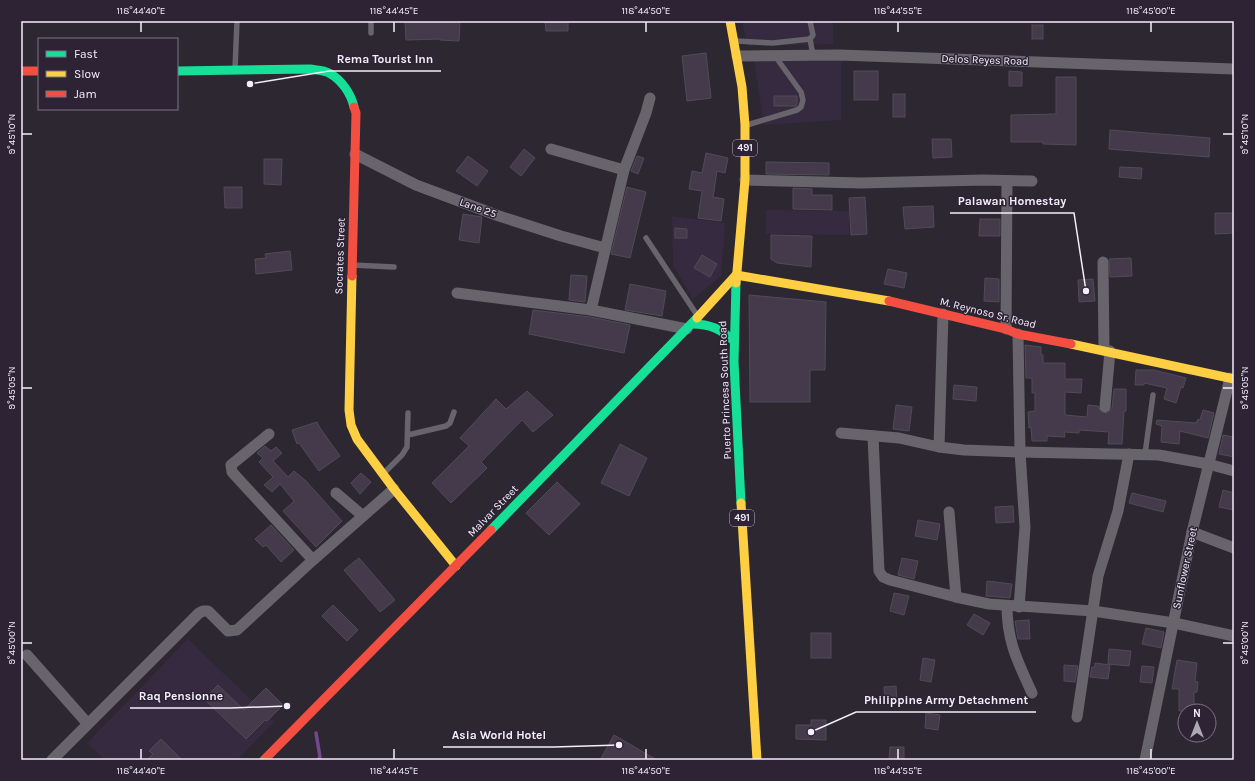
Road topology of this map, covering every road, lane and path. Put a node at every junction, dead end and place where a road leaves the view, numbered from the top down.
1 (237, 21) edge
2 (371, 21) edge
3 (730, 21) edge
4 (810, 21) edge
5 (371, 33) dead end
6 (810, 39) junction
7 (734, 41) junction
8 (813, 55) junction
9 (737, 56) junction
10 (775, 56) junction
11 (1234, 69) edge
12 (235, 70) junction
13 (38, 71) edge
14 (178, 71) edge
15 (21, 72) edge
16 (650, 98) dead end
17 (745, 125) junction
18 (552, 149) dead end
19 (355, 154) junction
20 (624, 170) junction
21 (745, 180) junction
22 (1007, 181) junction
23 (1032, 181) dead end
24 (646, 238) dead end
25 (605, 248) junction
26 (1103, 262) dead end
27 (352, 265) junction
28 (394, 267) dead end
29 (736, 275) junction
30 (457, 294) dead end
31 (591, 310) junction
32 (943, 314) junction
33 (692, 323) junction
34 (1006, 329) junction
35 (1018, 334) junction
36 (734, 341) junction
37 (1107, 350) junction
38 (1232, 378) edge
39 (1153, 395) dead end
40 (1105, 407) dead end
41 (408, 412) dead end
42 (454, 412) dead end
43 (841, 433) dead end
44 (269, 434) dead end
45 (408, 435) junction
46 (873, 436) junction
47 (939, 447) junction
48 (1020, 452) junction
49 (1129, 454) junction
50 (1145, 454) junction
51 (1208, 464) junction
52 (1234, 471) edge
53 (383, 474) junction
54 (394, 489) junction
55 (336, 493) dead end
56 (949, 512) dead end
57 (363, 516) junction
58 (1192, 532) junction
59 (1234, 548) edge
60 (313, 560) junction
61 (456, 566) junction
62 (956, 597) junction
63 (1008, 606) junction
64 (1019, 607) junction
65 (1093, 611) junction
66 (1174, 624) junction
67 (1234, 636) edge
68 (27, 655) dead end
69 (1032, 694) dead end
70 (1077, 717) dead end
71 (88, 724) junction
72 (52, 760) edge
73 (264, 760) edge
74 (757, 760) edge
75 (1145, 760) edge

1 - 12 lane
2 - 5 lane
3 - 7 main road, Puerto Princesa South Road / 491
4 - 6 lane
6 - 7 lane
6 - 8 lane
7 - 9 main road, Puerto Princesa South Road / 491
8 - 10 street, Delos Reyes Road
8 - 11 street, Delos Reyes Road
9 - 10 street, Delos Reyes Road
9 - 17 main road, Puerto Princesa South Road / 491
10 - 17 lane
12 - 14 main road, Socrates Street
12 - 19 main road, Socrates Street
13 - 15 main road
16 - 20 street
17 - 21 main road, Puerto Princesa South Road / 491
18 - 20 street
19 - 25 street, Lane 25
19 - 27 main road, Socrates Street
20 - 25 street
21 - 22 street
21 - 29 main road, Puerto Princesa South Road / 491
22 - 23 street
22 - 34 street
24 - 33 lane
25 - 31 street
26 - 37 street
27 - 28 lane
27 - 53 main road, Socrates Street
29 - 32 main road, M. Reynoso Sr. Road
29 - 33 main road, Malvar Street
29 - 36 main road, Puerto Princesa South Road / 491
30 - 31 street
31 - 33 street
32 - 34 main road, M. Reynoso Sr. Road
32 - 47 street
33 - 36 main road
33 - 61 main road, Malvar Street
34 - 35 main road, M. Reynoso Sr. Road
35 - 37 main road, M. Reynoso Sr. Road
35 - 48 street
36 - 74 main road, Puerto Princesa South Road / 491
37 - 38 main road, M. Reynoso Sr. Road
37 - 40 street
38 - 51 street, Sunflower Street
39 - 50 lane
41 - 45 lane
42 - 45 lane
43 - 46 street
44 - 60 street
45 - 53 lane
46 - 47 street
46 - 62 street
47 - 48 street
48 - 49 street
48 - 64 street
49 - 50 street
49 - 65 street
50 - 51 street
51 - 52 street
51 - 58 street, Sunflower Street
53 - 54 main road, Socrates Street
54 - 57 street
54 - 61 main road, Socrates Street
55 - 57 street
56 - 62 street
57 - 60 street
58 - 59 street
58 - 66 street, Sunflower Street
60 - 71 street
61 - 73 main road, Malvar Street
62 - 63 street
63 - 64 street
63 - 69 street
64 - 65 street
65 - 66 street
65 - 70 street
66 - 67 street
66 - 75 street, Sunflower Street
68 - 71 street
71 - 72 street

